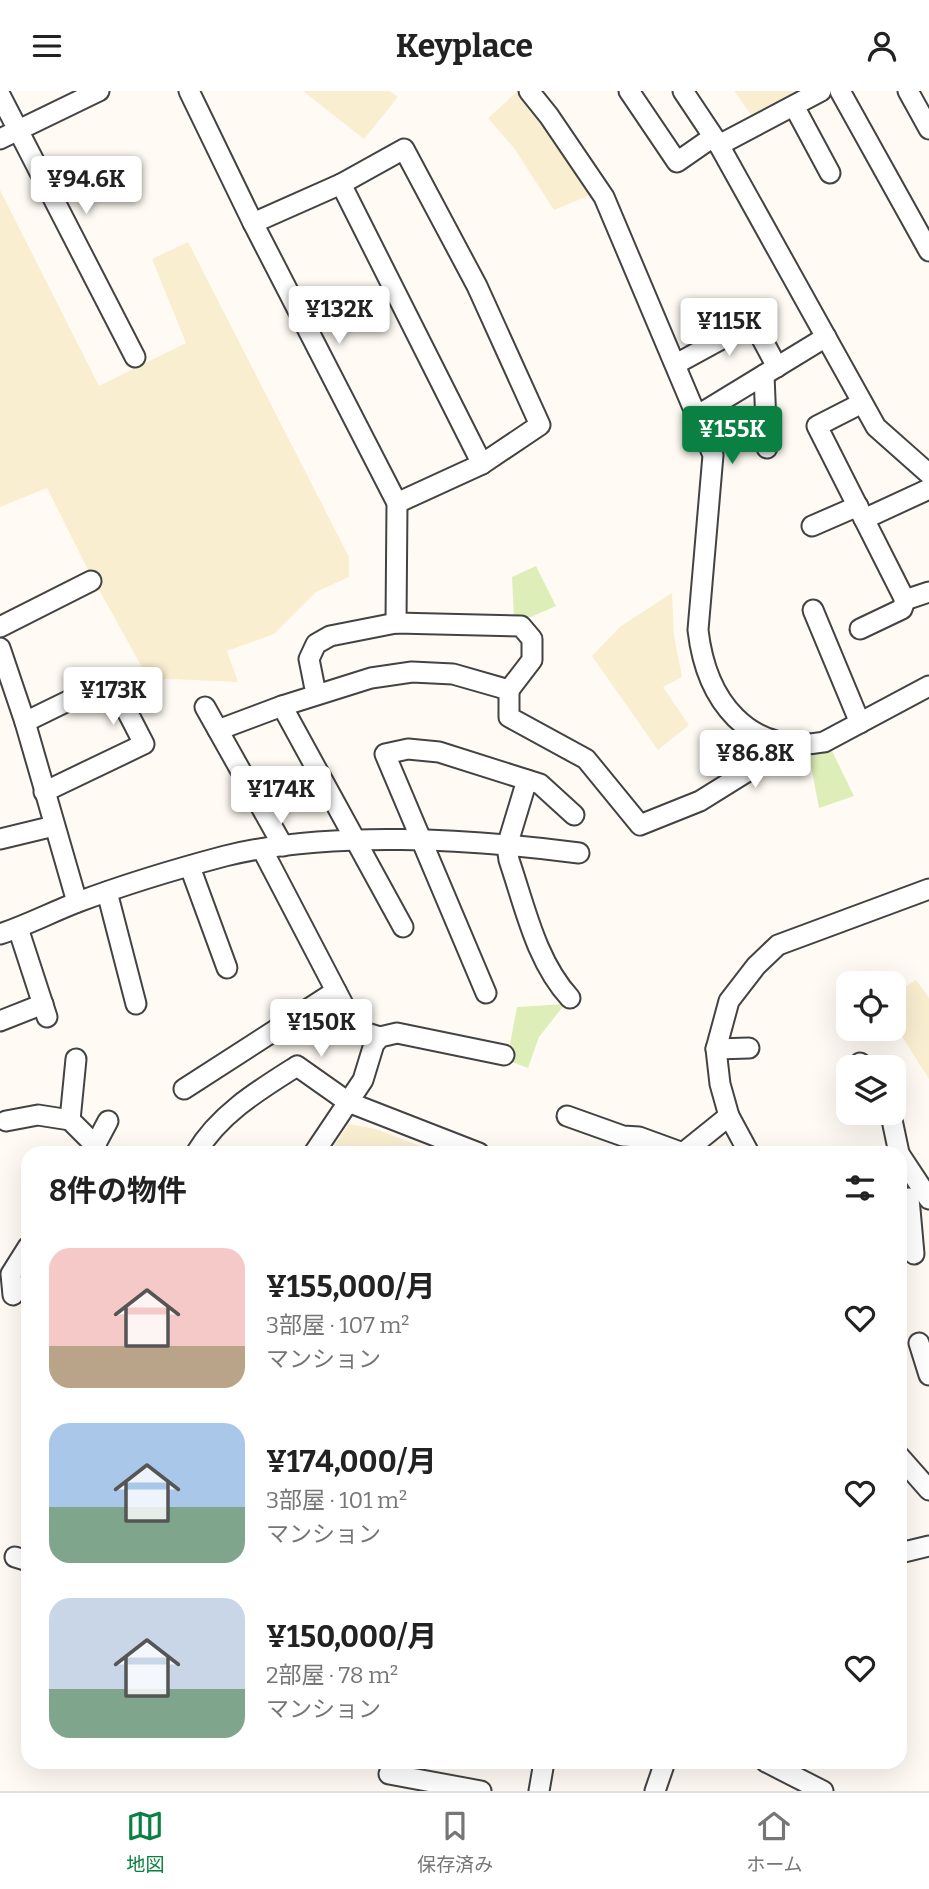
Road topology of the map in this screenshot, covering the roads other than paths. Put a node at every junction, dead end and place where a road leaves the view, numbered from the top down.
1 (99, 91) edge
2 (189, 91) edge
3 (529, 91) edge
4 (629, 91) edge
5 (683, 91) edge
6 (821, 91) edge
7 (840, 91) edge
8 (908, 91) edge
9 (0, 95) edge
10 (794, 106) junction
11 (18, 129) junction
12 (929, 129) edge
13 (0, 139) edge
14 (716, 141) junction
15 (830, 173) dead end
16 (341, 184) junction
17 (253, 223) junction
18 (929, 251) edge
19 (826, 337) junction
20 (135, 356) dead end
21 (676, 364) junction
22 (771, 371) junction
23 (862, 403) junction
24 (698, 415) junction
25 (767, 448) dead end
26 (482, 464) junction
27 (929, 474) edge
28 (929, 489) edge
29 (397, 503) junction
30 (861, 513) junction
31 (813, 526) dead end
32 (91, 581) dead end
33 (929, 592) edge
34 (905, 600) junction
35 (813, 610) dead end
36 (396, 623) junction
37 (0, 627) edge
38 (860, 629) dead end
39 (0, 648) edge
40 (929, 686) edge
41 (509, 689) junction
42 (316, 694) junction
43 (282, 706) junction
44 (205, 707) dead end
45 (25, 722) junction
46 (860, 723) junction
47 (218, 730) junction
48 (790, 745) junction
49 (527, 780) junction
50 (44, 792) junction
51 (574, 815) dead end
52 (54, 826) junction
53 (0, 839) edge
54 (356, 841) junction
55 (424, 841) junction
56 (283, 846) junction
57 (507, 846) junction
58 (262, 849) junction
59 (579, 853) dead end
60 (190, 867) junction
61 (929, 889) edge
62 (107, 892) junction
63 (77, 902) junction
64 (403, 927) dead end
65 (9, 931) edge
66 (227, 968) dead end
67 (486, 993) dead end
68 (570, 998) dead end
69 (136, 1004) dead end
70 (0, 1021) edge
71 (354, 1029) dead end
72 (380, 1037) junction
73 (749, 1048) dead end
74 (716, 1049) junction
75 (504, 1055) dead end
76 (76, 1059) dead end
77 (184, 1089) dead end
78 (348, 1102) junction
79 (567, 1116) dead end
80 (729, 1117) junction
81 (69, 1120) junction
82 (108, 1121) dead end
83 (6, 1122) dead end
84 (893, 1125) edge
85 (622, 1145) edge
86 (90, 1146) edge
87 (96, 1146) edge
88 (201, 1146) edge
89 (319, 1146) edge
90 (461, 1146) edge
91 (664, 1146) edge
92 (692, 1146) edge
93 (745, 1146) edge
94 (897, 1146) edge
95 (907, 1166) edge
96 (907, 1199) edge
97 (929, 1200) edge
98 (907, 1216) edge
99 (914, 1254) dead end
100 (21, 1259) edge
101 (14, 1294) edge
102 (919, 1343) dead end
103 (929, 1375) edge
104 (907, 1465) edge
105 (929, 1490) edge
106 (929, 1546) edge
107 (907, 1551) edge
108 (543, 1769) edge
109 (662, 1769) edge
110 (780, 1769) edge
111 (387, 1776) edge
112 (481, 1791) edge
113 (539, 1791) edge
114 (655, 1791) edge
115 (822, 1791) edge

1 - 11 street
2 - 17 street
3 - 21 street
4 - 14 street
5 - 14 street
6 - 10 street
7 - 18 street
8 - 12 street
9 - 11 street
10 - 14 street
10 - 15 street
11 - 13 street
11 - 20 street
14 - 19 street
16 - 17 street
16 - 26 street
16 - 26 street
17 - 29 street
19 - 22 street
19 - 23 street
21 - 22 street
21 - 24 street
22 - 24 street
22 - 25 street
23 - 27 street
23 - 30 street
24 - 48 street
26 - 29 street
28 - 30 street
29 - 36 street
30 - 31 street
30 - 34 street
32 - 37 street
33 - 34 street
34 - 38 street
35 - 46 street
36 - 41 street
36 - 42 street
39 - 45 street
40 - 46 street
41 - 42 street
41 - 48 street
42 - 43 street
43 - 47 street
43 - 54 street
44 - 47 street
45 - 50 street
45 - 50 street
46 - 48 street
47 - 56 street
49 - 51 street
49 - 55 street
49 - 57 street
50 - 52 street
52 - 53 street
52 - 63 street
54 - 55 street
54 - 56 street
54 - 64 street
55 - 57 street
55 - 67 street
56 - 58 street
57 - 59 street
57 - 68 street
58 - 60 street
58 - 77 street
60 - 62 street
60 - 66 street
61 - 74 street
62 - 63 street
62 - 69 street
63 - 65 street
65 - 70 street
71 - 72 street
72 - 75 street
72 - 78 street
73 - 74 street
74 - 80 street
76 - 81 street
78 - 88 street
78 - 89 street
78 - 90 street
79 - 85 street
80 - 92 street
80 - 93 street
81 - 83 street
81 - 86 street
82 - 87 street
84 - 94 street
85 - 91 street
95 - 97 street
96 - 97 street
98 - 99 street
100 - 101 street
102 - 103 street
104 - 105 street
106 - 107 street
108 - 113 street
109 - 114 street
110 - 115 street
111 - 112 street

